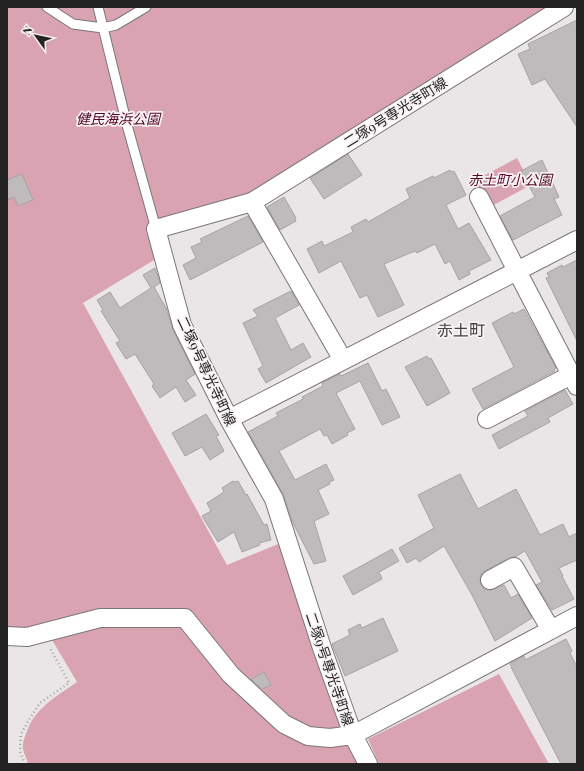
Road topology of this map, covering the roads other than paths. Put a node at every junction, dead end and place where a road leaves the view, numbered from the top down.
1 (47, 7) edge
2 (98, 7) edge
3 (146, 7) edge
4 (564, 7) edge
5 (103, 28) junction
6 (479, 197) dead end
7 (252, 202) junction
8 (156, 229) junction
9 (577, 240) edge
10 (517, 271) junction
11 (343, 360) junction
12 (572, 369) edge
13 (228, 419) junction
14 (487, 419) dead end
15 (490, 580) dead end
16 (577, 616) edge
17 (550, 630) junction
18 (7, 636) edge
19 (353, 735) junction
20 (368, 764) edge

1 - 5 lane
2 - 5 lane
3 - 5 lane
4 - 7 street, 二塚9号専光寺町線
5 - 8 lane
6 - 10 street
7 - 8 street, 二塚9号専光寺町線
7 - 11 street
8 - 13 street, 二塚9号専光寺町線
9 - 10 street
10 - 11 street
10 - 12 street
11 - 13 street
12 - 14 street
13 - 19 street, 二塚9号専光寺町線
15 - 17 street
16 - 17 street
17 - 19 street
18 - 19 street
19 - 20 street, 二塚9号専光寺町線

